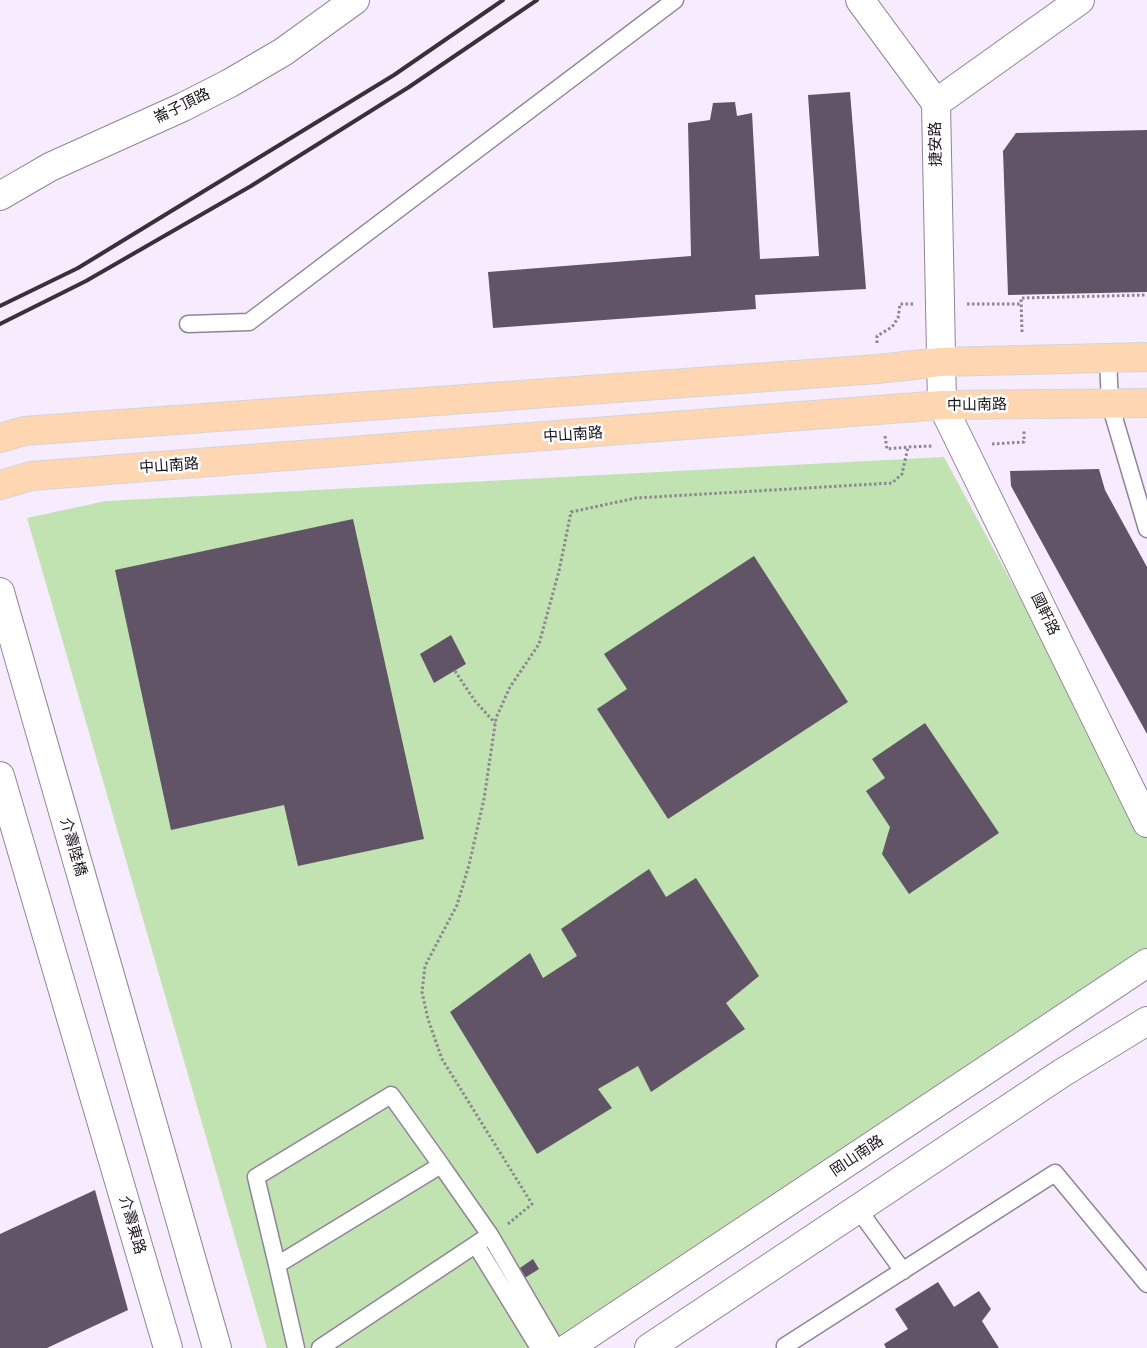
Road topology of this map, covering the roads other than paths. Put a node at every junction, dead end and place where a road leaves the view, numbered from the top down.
1 (355, 0) edge
2 (675, 0) edge
3 (860, 0) edge
4 (1080, 0) edge
5 (936, 102) junction
6 (0, 196) edge
7 (188, 324) dead end
8 (1147, 357) edge
9 (1108, 358) junction
10 (940, 362) junction
11 (1147, 403) edge
12 (1110, 404) junction
13 (942, 405) junction
14 (0, 438) edge
15 (0, 485) edge
16 (1147, 529) edge
17 (0, 592) edge
18 (0, 776) edge
19 (1147, 823) edge
20 (1147, 963) edge
21 (1147, 1022) edge
22 (441, 1165) junction
23 (858, 1209) junction
24 (490, 1235) junction
25 (476, 1245) junction
26 (277, 1265) junction
27 (903, 1270) junction
28 (1147, 1284) edge
29 (168, 1348) edge
30 (216, 1348) edge
31 (296, 1348) edge
32 (320, 1348) edge
33 (539, 1348) edge
34 (556, 1348) edge
35 (568, 1348) edge
36 (649, 1348) edge
37 (785, 1348) edge

1 - 6 street, 崙子頂路
2 - 7 lane
3 - 5 street
4 - 5 street, 捷安路
5 - 10 street, 捷安路
8 - 9 main road
9 - 10 main road
9 - 12 lane
10 - 13 street, 捷安路
10 - 14 main road
11 - 12 main road, 中山南路
12 - 13 main road, 中山南路
12 - 16 lane
13 - 15 main road, 中山南路
13 - 19 street, 國軒路
17 - 30 street, 介壽陸橋
18 - 29 street, 介壽東路
20 - 35 street, 岡山南路
21 - 23 street
22 - 24 lane
22 - 26 lane
22 - 26 lane
23 - 27 lane
23 - 36 street
24 - 25 lane
24 - 34 lane
25 - 32 lane
25 - 33 lane
26 - 31 lane
27 - 28 lane
27 - 37 lane

